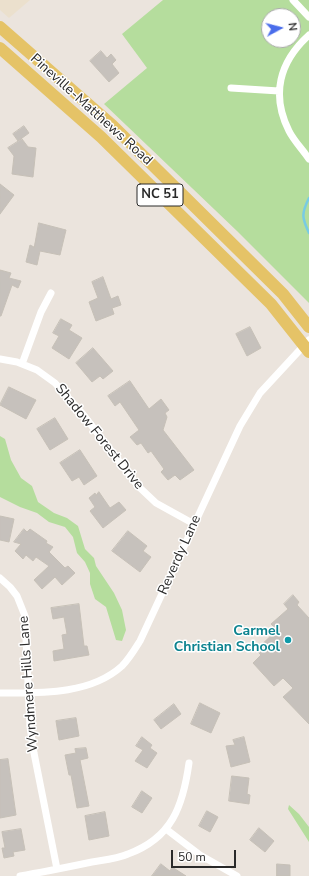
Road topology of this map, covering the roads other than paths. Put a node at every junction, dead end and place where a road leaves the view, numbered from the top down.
1 (293, 0) edge
2 (309, 17) edge
3 (0, 27) edge
4 (309, 35) edge
5 (0, 48) edge
6 (231, 88) dead end
7 (279, 91) junction
8 (309, 159) edge
9 (51, 293) dead end
10 (309, 327) edge
11 (307, 346) edge
12 (0, 359) edge
13 (22, 364) junction
14 (194, 524) junction
15 (0, 578) edge
16 (0, 693) edge
17 (29, 693) junction
18 (189, 763) dead end
19 (166, 829) junction
20 (57, 870) junction
21 (20, 876) edge
22 (237, 876) edge

1 - 2 street
3 - 10 main road, Pineville-Matthews Road / NC 51
4 - 7 street
5 - 11 main road, Pineville-Matthews Road / NC 51
6 - 7 street
7 - 8 street
9 - 13 street
11 - 14 street, Reverdy Lane
12 - 13 street, Shadow Forest Drive
13 - 14 street, Shadow Forest Drive
14 - 17 street, Reverdy Lane
15 - 17 street, Wyndmere Hills Lane
16 - 17 street, Reverdy Lane
17 - 20 street, Wyndmere Hills Lane
18 - 19 street
19 - 20 street
19 - 22 street
20 - 21 street

